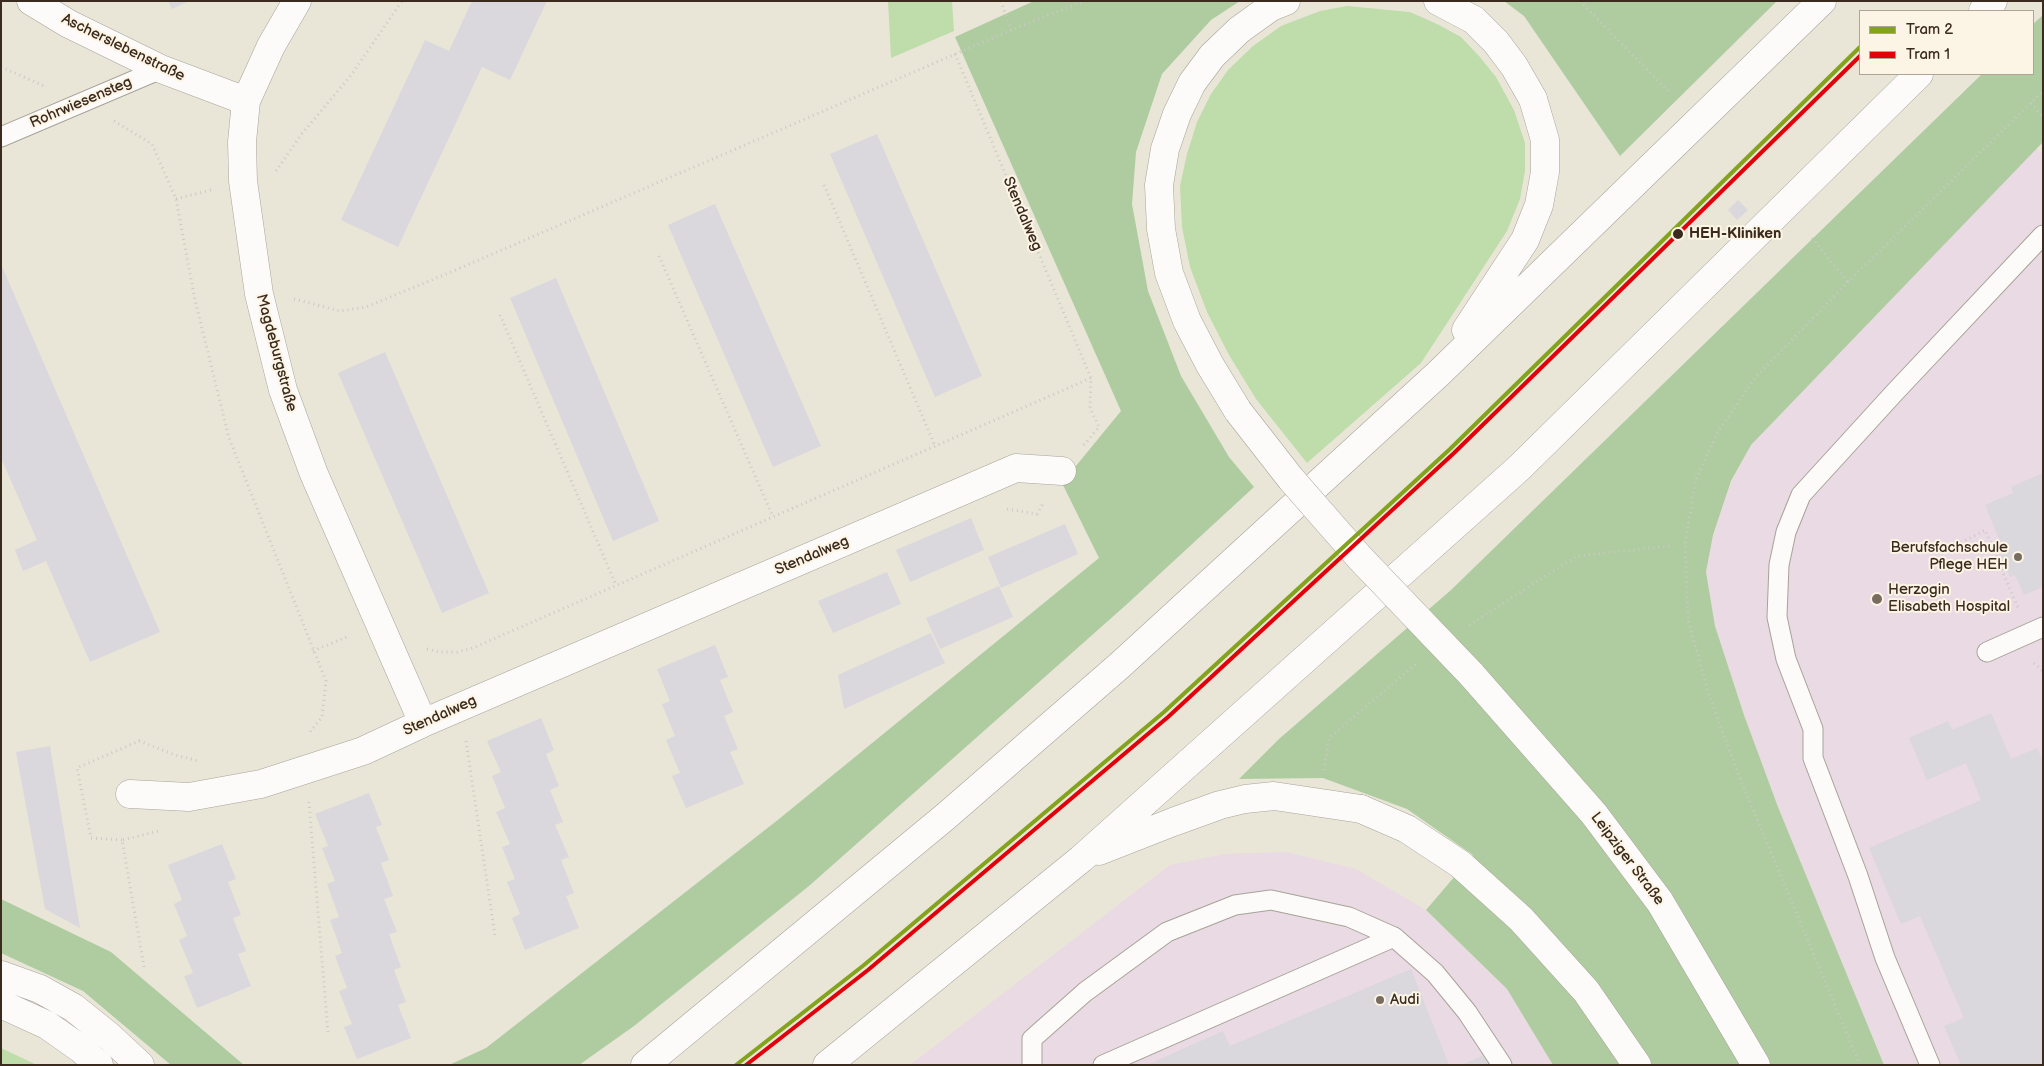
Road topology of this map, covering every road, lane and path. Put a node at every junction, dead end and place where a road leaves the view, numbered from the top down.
1 (31, 1) edge
2 (297, 1) edge
3 (402, 1) edge
4 (1001, 1) edge
5 (1084, 1) edge
6 (1286, 1) edge
7 (1438, 1) edge
8 (1580, 1) edge
9 (1822, 1) edge
10 (1993, 1) edge
11 (1984, 10) edge
12 (1011, 30) junction
13 (955, 54) junction
14 (161, 70) junction
15 (1918, 75) edge
16 (1668, 91) dead end
17 (2043, 91) edge
18 (246, 101) junction
19 (84, 102) junction
20 (2030, 103) junction
21 (2043, 117) edge
22 (301, 135) dead end
23 (1, 137) edge
24 (824, 185) dead end
25 (2043, 235) edge
26 (1812, 238) dead end
27 (660, 256) dead end
28 (259, 294) junction
29 (500, 315) dead end
30 (1438, 374) junction
31 (1091, 378) junction
32 (935, 446) junction
33 (1062, 471) joint
34 (773, 517) junction
35 (1961, 543) dead end
36 (1671, 546) dead end
37 (616, 585) junction
38 (1465, 627) dead end
39 (2043, 627) edge
40 (356, 634) dead end
41 (2020, 637) junction
42 (426, 649) dead end
43 (313, 651) junction
44 (1987, 652) dead end
45 (1419, 662) dead end
46 (2043, 671) edge
47 (423, 722) junction
48 (466, 736) dead end
49 (305, 737) dead end
50 (203, 762) dead end
51 (1323, 778) dead end
52 (130, 794) dead end
53 (308, 794) dead end
54 (122, 840) dead end
55 (1081, 858) junction
56 (495, 936) dead end
57 (1394, 937) junction
58 (1, 975) edge
59 (1, 1004) edge
60 (328, 1033) dead end
61 (99, 1065) edge
62 (140, 1065) edge
63 (645, 1065) edge
64 (827, 1065) edge
65 (1032, 1065) edge
66 (1103, 1065) edge
67 (1502, 1065) edge
68 (1637, 1065) edge
69 (1756, 1065) edge
70 (1930, 1065) edge

1 - 14 main road, Ascherslebenstraße
2 - 18 main road, Magdeburgstraße
3 - 22 path
4 - 12 path
5 - 12 path
6 - 69 main road, Leipziger Straße, bridge
7 - 30 main road
8 - 16 path
9 - 30 main road
10 - 11 main road
12 - 13 path
13 - 28 path
13 - 31 path, Stendalweg
14 - 18 main road, Ascherslebenstraße
14 - 19 lane, Rohrwiesensteg
15 - 55 main road
17 - 20 path
18 - 28 main road, Magdeburgstraße
19 - 23 lane, Rohrwiesensteg
19 - 43 path
20 - 21 path
20 - 26 path
24 - 32 path
25 - 70 lane
27 - 34 path
28 - 47 main road, Magdeburgstraße
29 - 37 path
30 - 63 main road
31 - 32 path
31 - 33 path, Stendalweg
32 - 34 path
33 - 47 main road, Stendalweg
34 - 37 path
35 - 41 path
36 - 38 path
37 - 42 path
39 - 41 lane
40 - 43 path
41 - 44 lane
41 - 46 path
43 - 49 path
45 - 51 path
47 - 52 main road, Stendalweg
48 - 56 path
50 - 54 path
53 - 60 path
55 - 64 main road
55 - 68 main road
57 - 65 lane
57 - 66 lane
57 - 67 lane
58 - 62 main road
59 - 61 main road

